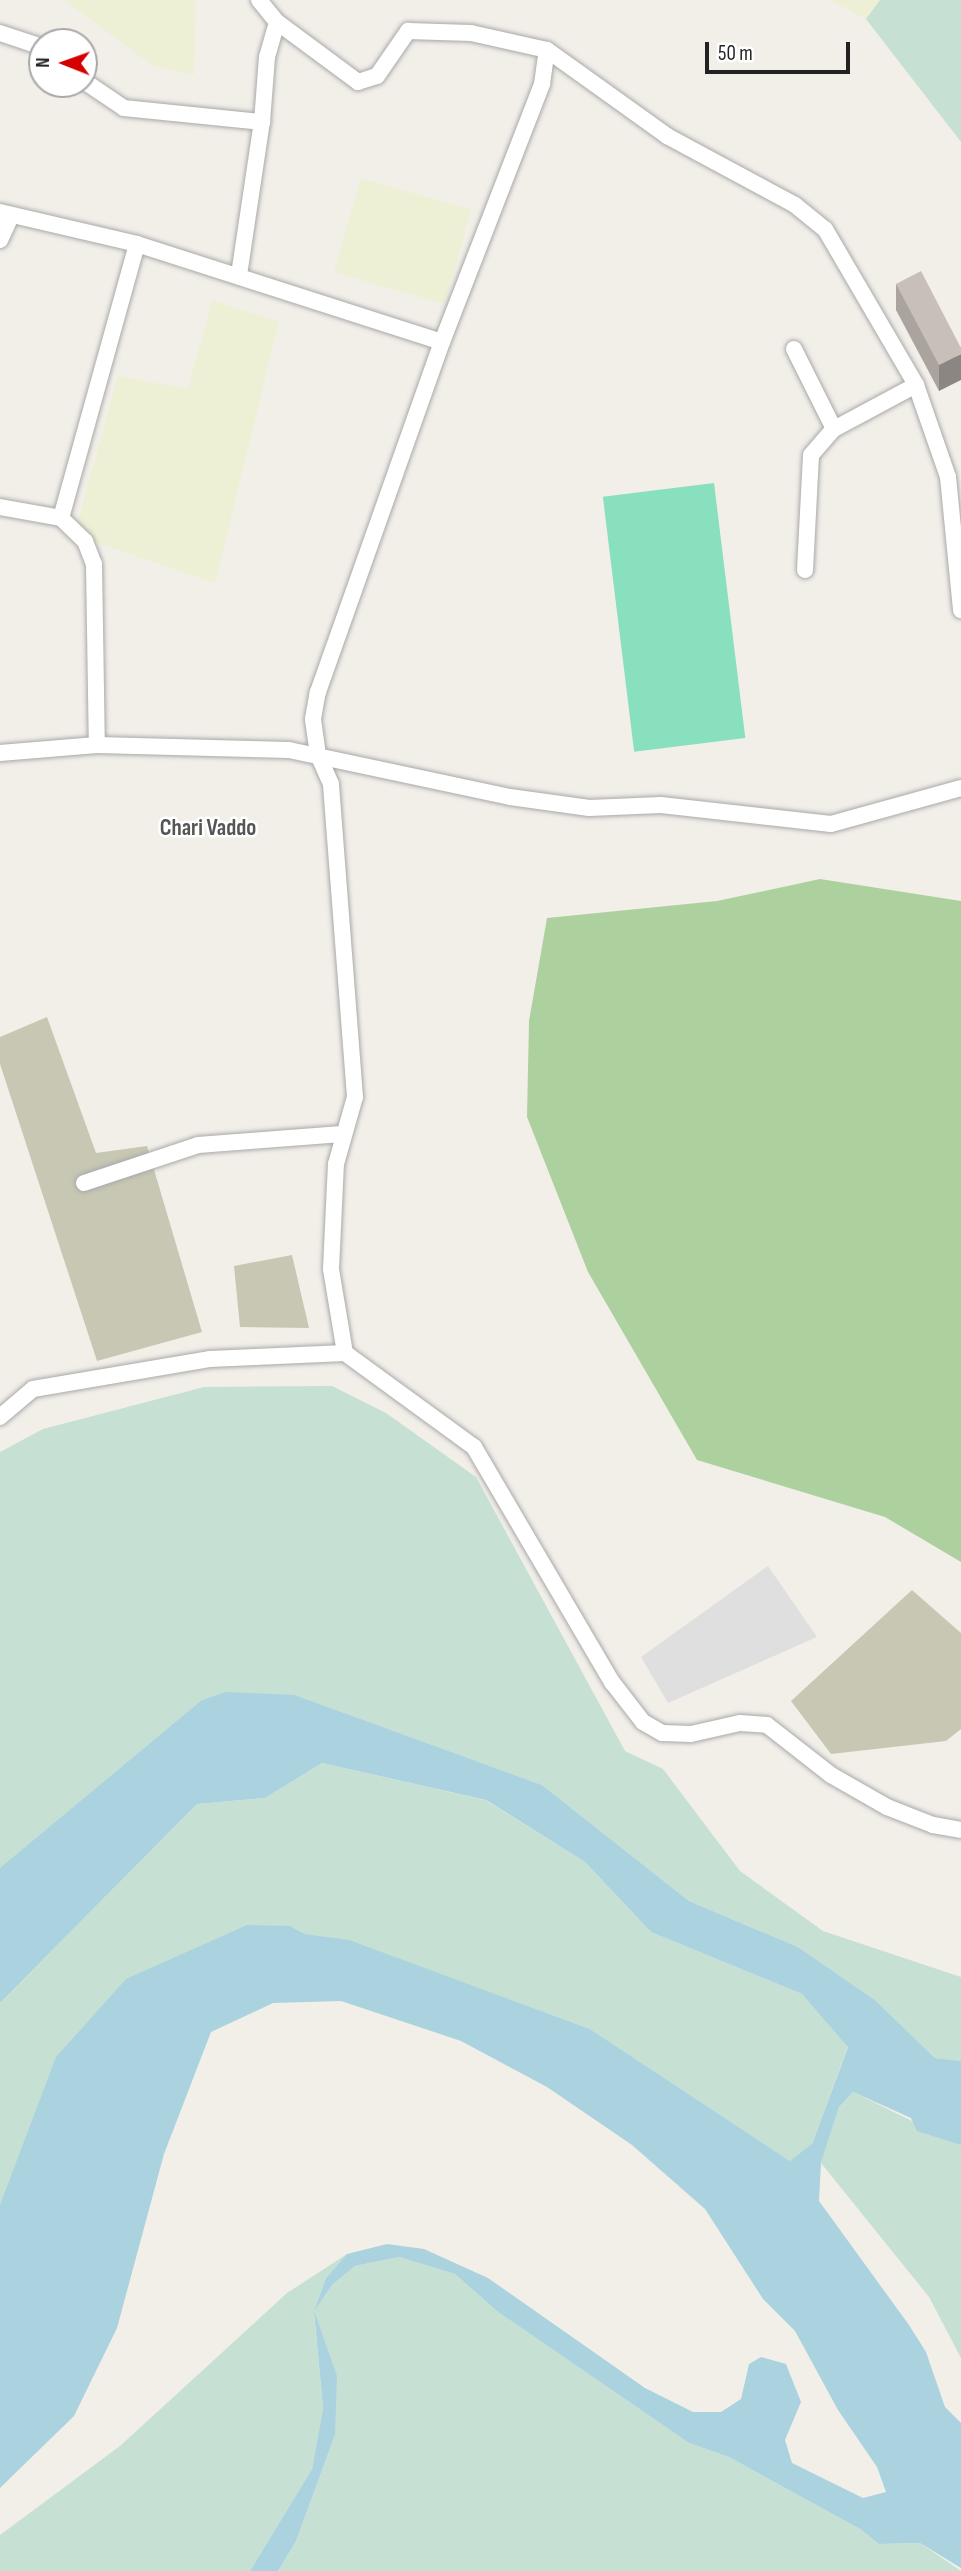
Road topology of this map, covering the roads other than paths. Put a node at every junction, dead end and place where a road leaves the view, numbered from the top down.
1 (260, 0) edge
2 (277, 23) junction
3 (0, 33) edge
4 (28, 42) edge
5 (547, 50) junction
6 (98, 90) edge
7 (262, 122) junction
8 (6, 214) edge
9 (0, 240) edge
10 (137, 244) junction
11 (239, 275) junction
12 (442, 342) junction
13 (794, 349) dead end
14 (916, 385) junction
15 (834, 429) junction
16 (0, 507) edge
17 (61, 518) junction
18 (805, 570) dead end
19 (961, 610) edge
20 (97, 745) junction
21 (0, 753) edge
22 (318, 755) junction
23 (961, 788) edge
24 (342, 1134) junction
25 (83, 1183) dead end
26 (345, 1353) junction
27 (0, 1417) edge
28 (961, 1830) edge

1 - 2 street
2 - 5 street
2 - 7 street
3 - 4 street
5 - 12 street
5 - 14 street
6 - 7 street
7 - 11 street
8 - 9 street
8 - 10 street
10 - 11 street
10 - 17 street
11 - 12 street
12 - 22 street
13 - 15 street
14 - 15 street
14 - 19 street
15 - 18 street
16 - 17 street
17 - 20 street
20 - 21 street
20 - 22 street
22 - 23 street
22 - 24 street
24 - 25 street
24 - 26 street
26 - 27 street
26 - 28 street

